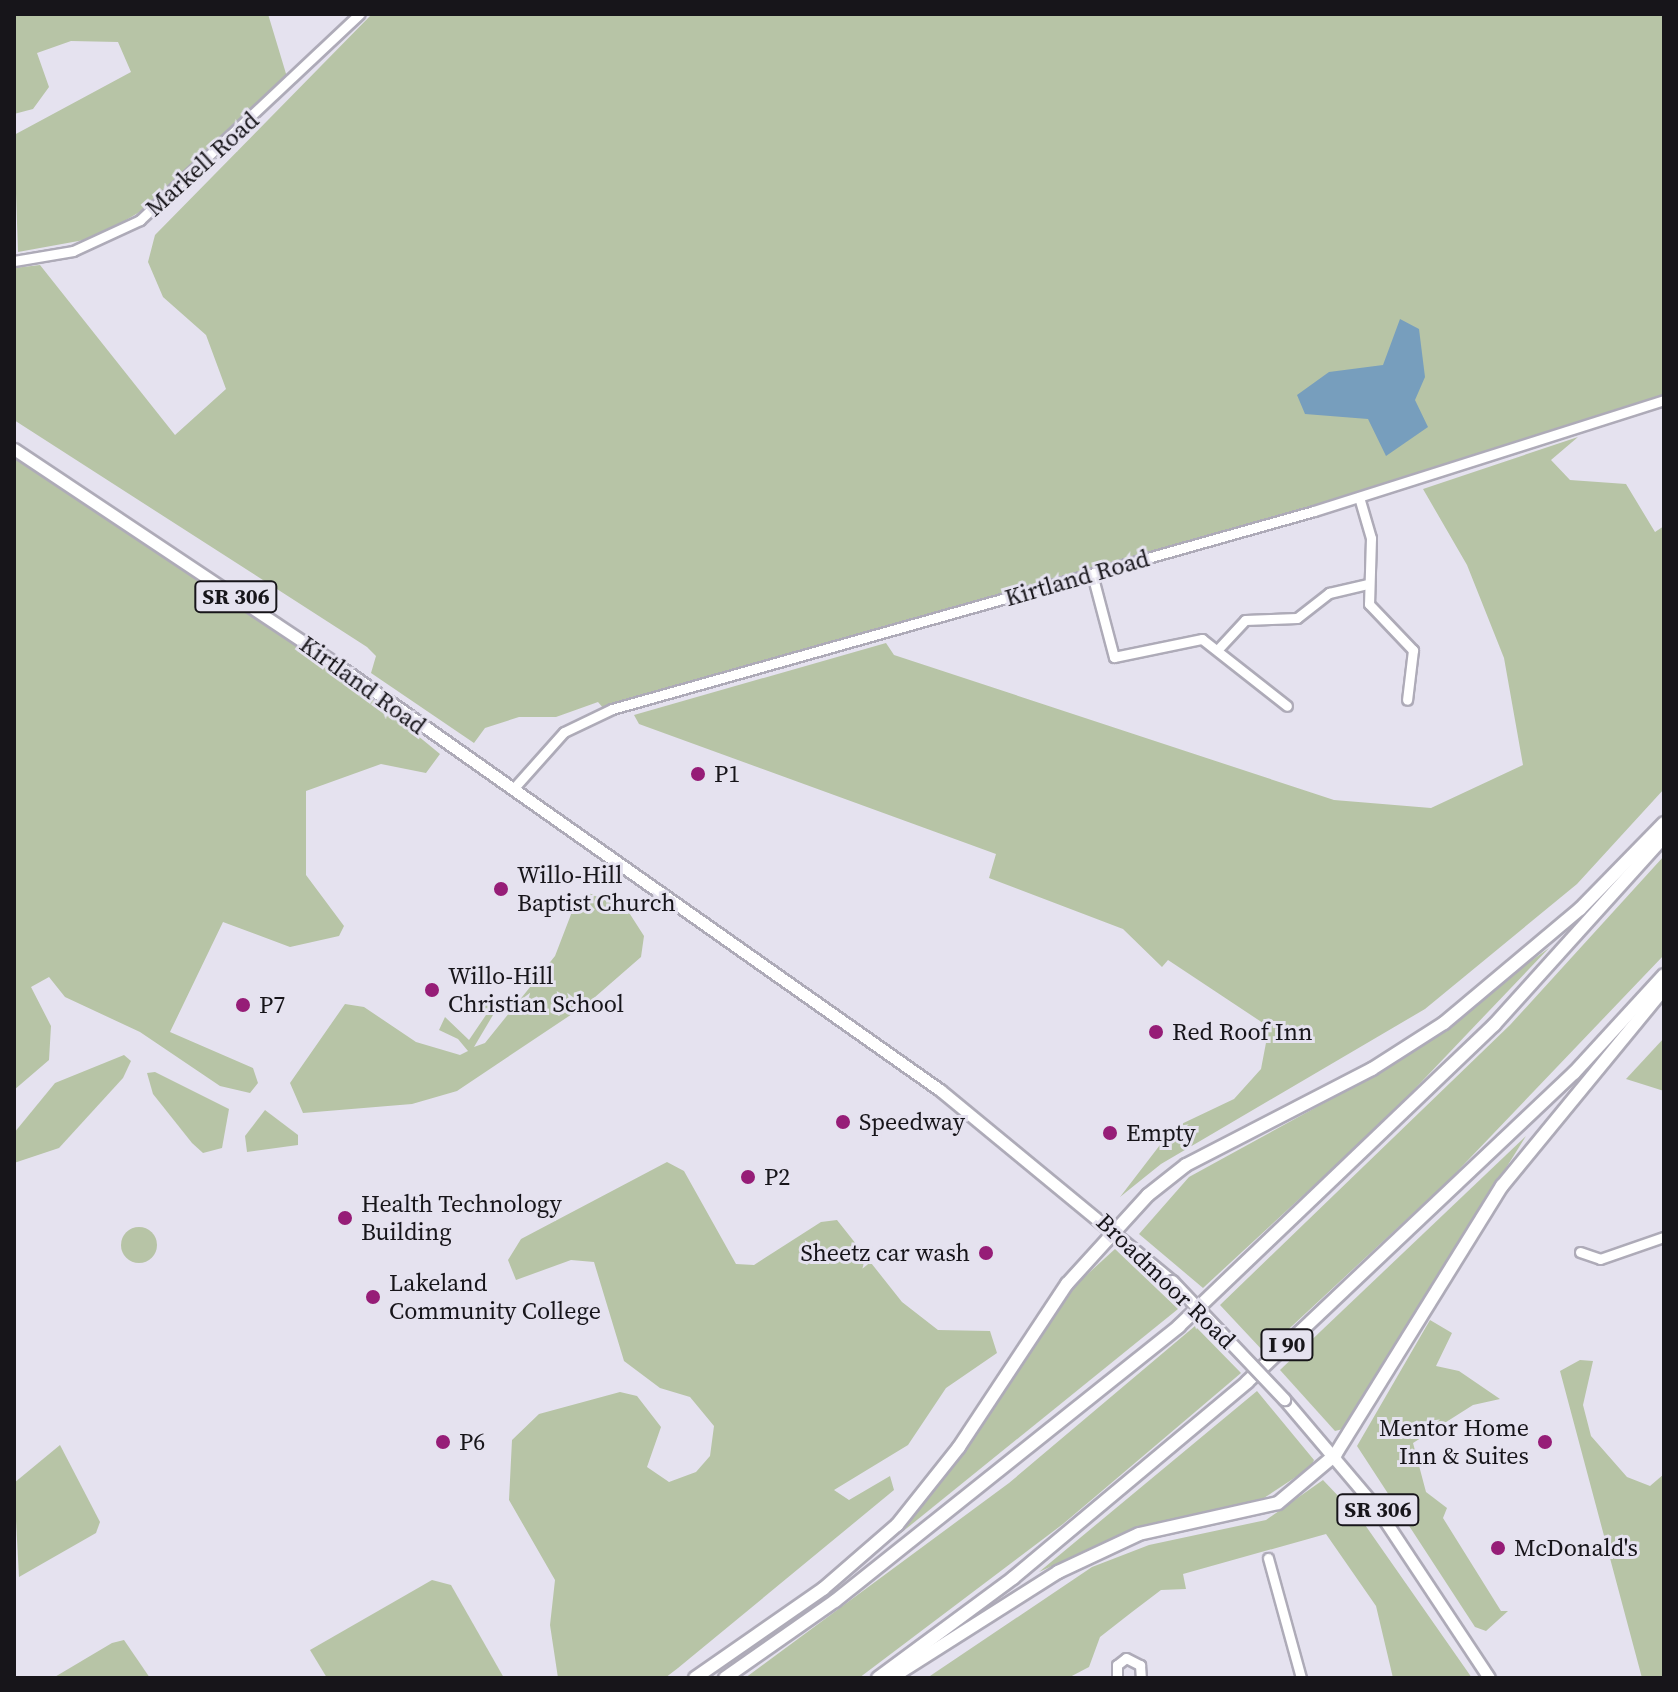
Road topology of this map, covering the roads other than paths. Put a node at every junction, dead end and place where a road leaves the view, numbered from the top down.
1 (359, 14) edge
2 (14, 261) edge
3 (1664, 400) edge
4 (14, 449) edge
5 (1359, 497) junction
6 (1092, 574) junction
7 (1367, 584) junction
8 (1220, 647) junction
9 (1407, 700) dead end
10 (1287, 706) dead end
11 (513, 789) junction
12 (1664, 823) edge
13 (1664, 837) edge
14 (760, 966) joint
15 (1664, 975) edge
16 (1664, 989) edge
17 (1116, 1230) junction
18 (1664, 1237) edge
19 (1580, 1252) dead end
20 (1335, 1455) junction
21 (1268, 1558) dead end
22 (695, 1678) edge
23 (725, 1678) edge
24 (878, 1678) edge
25 (891, 1678) edge
26 (1117, 1678) edge
27 (1141, 1678) edge
28 (1301, 1678) edge
29 (1489, 1678) edge

1 - 2 street, Markell Road
3 - 5 street, Kirtland Road
4 - 11 main road, Kirtland Road / SR 306
5 - 6 street, Kirtland Road
5 - 7 street
6 - 8 street
6 - 11 street, Kirtland Road
7 - 8 street
7 - 9 street
8 - 10 street
11 - 14 main road, Kirtland Road / SR 306
12 - 17 highway
13 - 23 highway
14 - 17 main road, Broadmoor Road / SR 306
15 - 24 highway, I 90
16 - 20 highway
17 - 20 main road, Broadmoor Road / SR 306, bridge
17 - 22 highway
18 - 19 street
20 - 25 highway
20 - 29 main road, Broadmoor Road / SR 306
21 - 28 street
26 - 27 street

